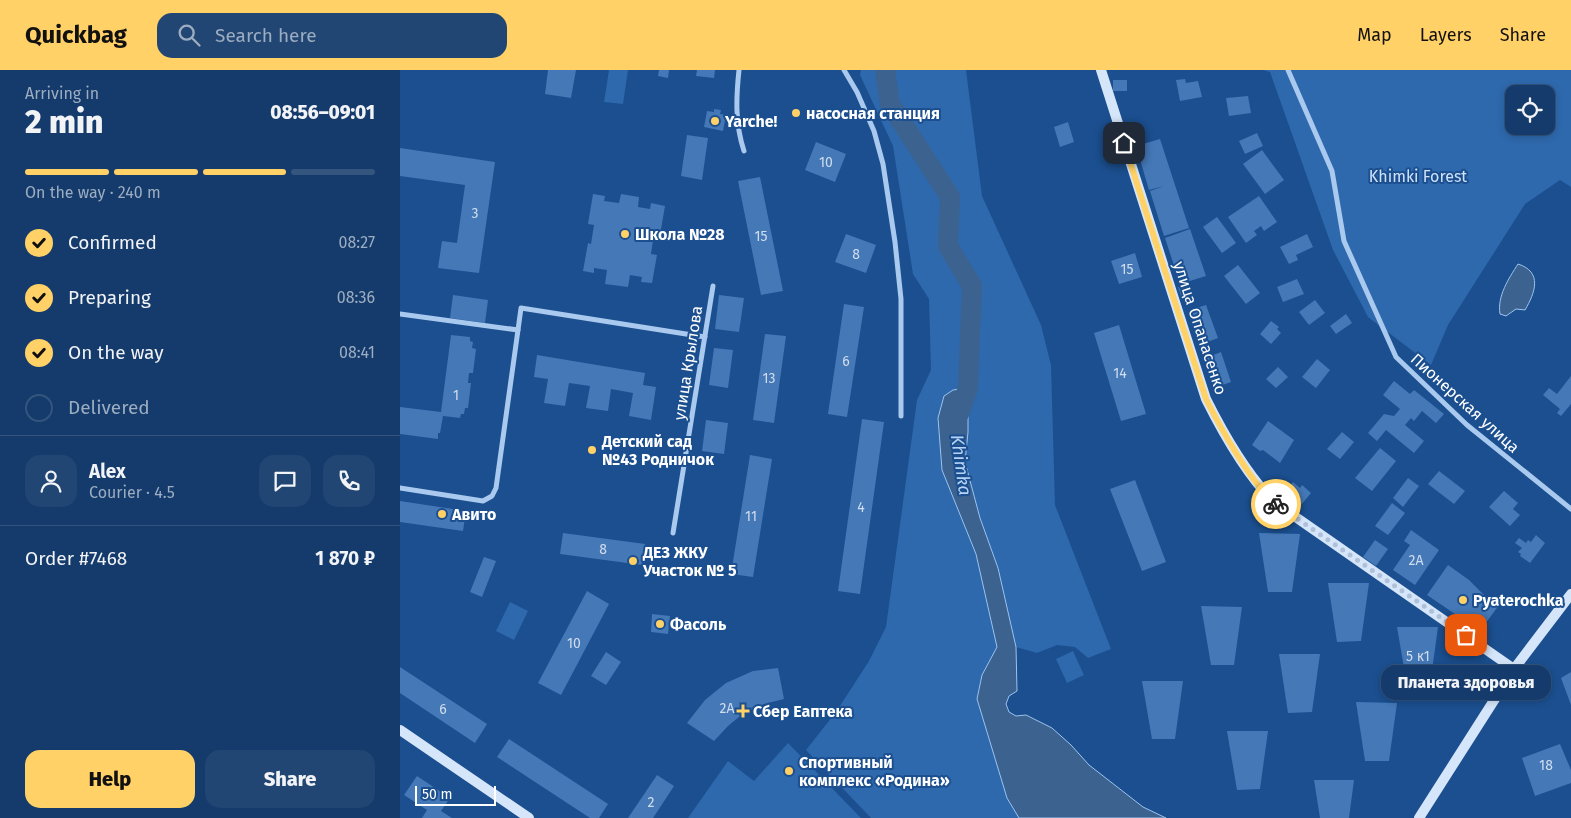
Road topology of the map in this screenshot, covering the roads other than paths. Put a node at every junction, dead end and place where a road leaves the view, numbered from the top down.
1 (740, 70) edge
2 (844, 70) edge
3 (1101, 70) edge
4 (1288, 70) edge
5 (744, 151) dead end
6 (713, 286) dead end
7 (400, 314) edge
8 (518, 330) junction
9 (705, 337) junction
10 (901, 416) dead end
11 (400, 488) edge
12 (1571, 510) edge
13 (673, 532) dead end
14 (1571, 594) edge
15 (1514, 669) junction
16 (400, 730) edge
17 (528, 818) edge
18 (1419, 818) edge

1 - 5 street
2 - 10 street
3 - 15 street, улица Опанасенко
4 - 12 street, Пионерская улица
6 - 9 street, улица Крылова
7 - 8 street
8 - 9 street
8 - 11 street
9 - 13 street, улица Крылова
14 - 15 street
15 - 18 street
16 - 17 street

